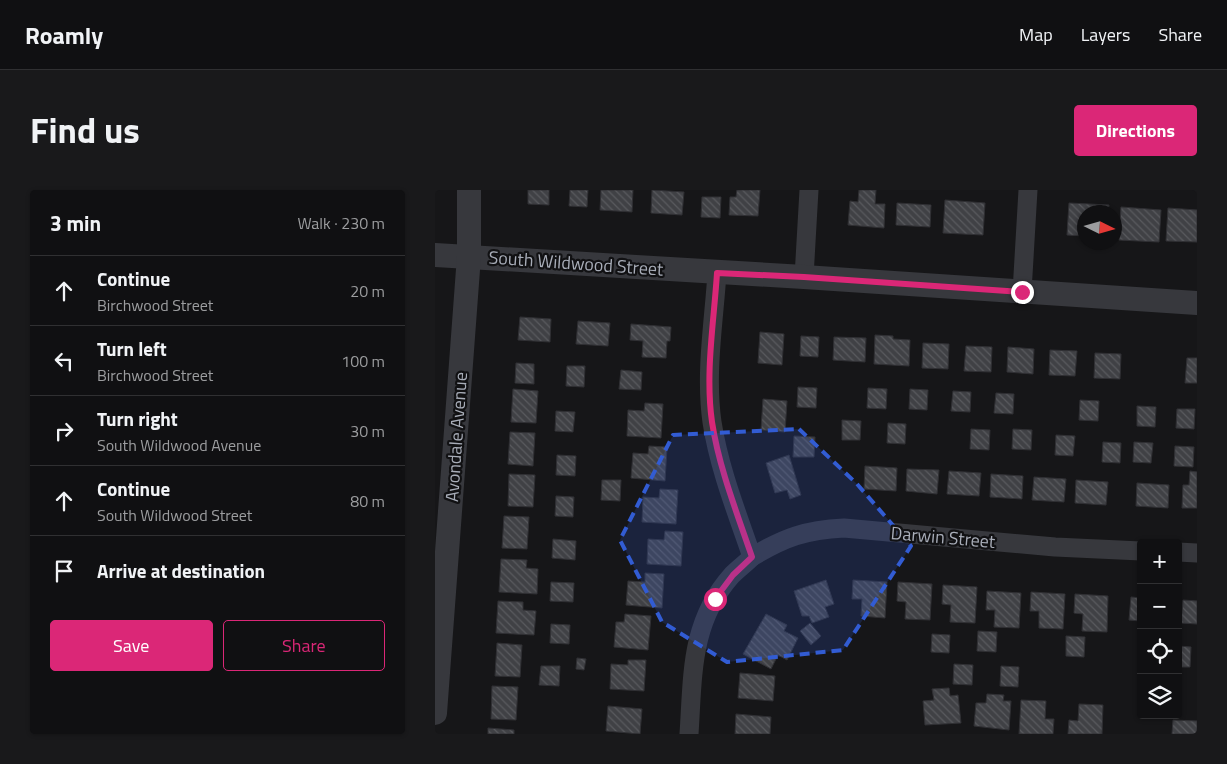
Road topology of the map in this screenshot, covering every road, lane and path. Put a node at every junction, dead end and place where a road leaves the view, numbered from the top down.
1 (469, 190) edge
2 (809, 190) edge
3 (1028, 190) edge
4 (435, 255) edge
5 (469, 256) junction
6 (717, 273) junction
7 (804, 277) junction
8 (1022, 292) junction
9 (1197, 303) edge
10 (1137, 551) edge
11 (1182, 552) edge
12 (1197, 553) edge
13 (752, 557) junction
14 (435, 713) edge
15 (689, 734) edge

1 - 5 street, Avondale Avenue
2 - 7 street
3 - 8 street
4 - 5 street, South Wildwood Street
5 - 6 street, South Wildwood Street
5 - 14 street, Avondale Avenue
6 - 7 street, South Wildwood Street
6 - 13 street
7 - 8 street
8 - 9 street
10 - 13 street, Darwin Street
11 - 12 street
13 - 15 street, Darwin Street

